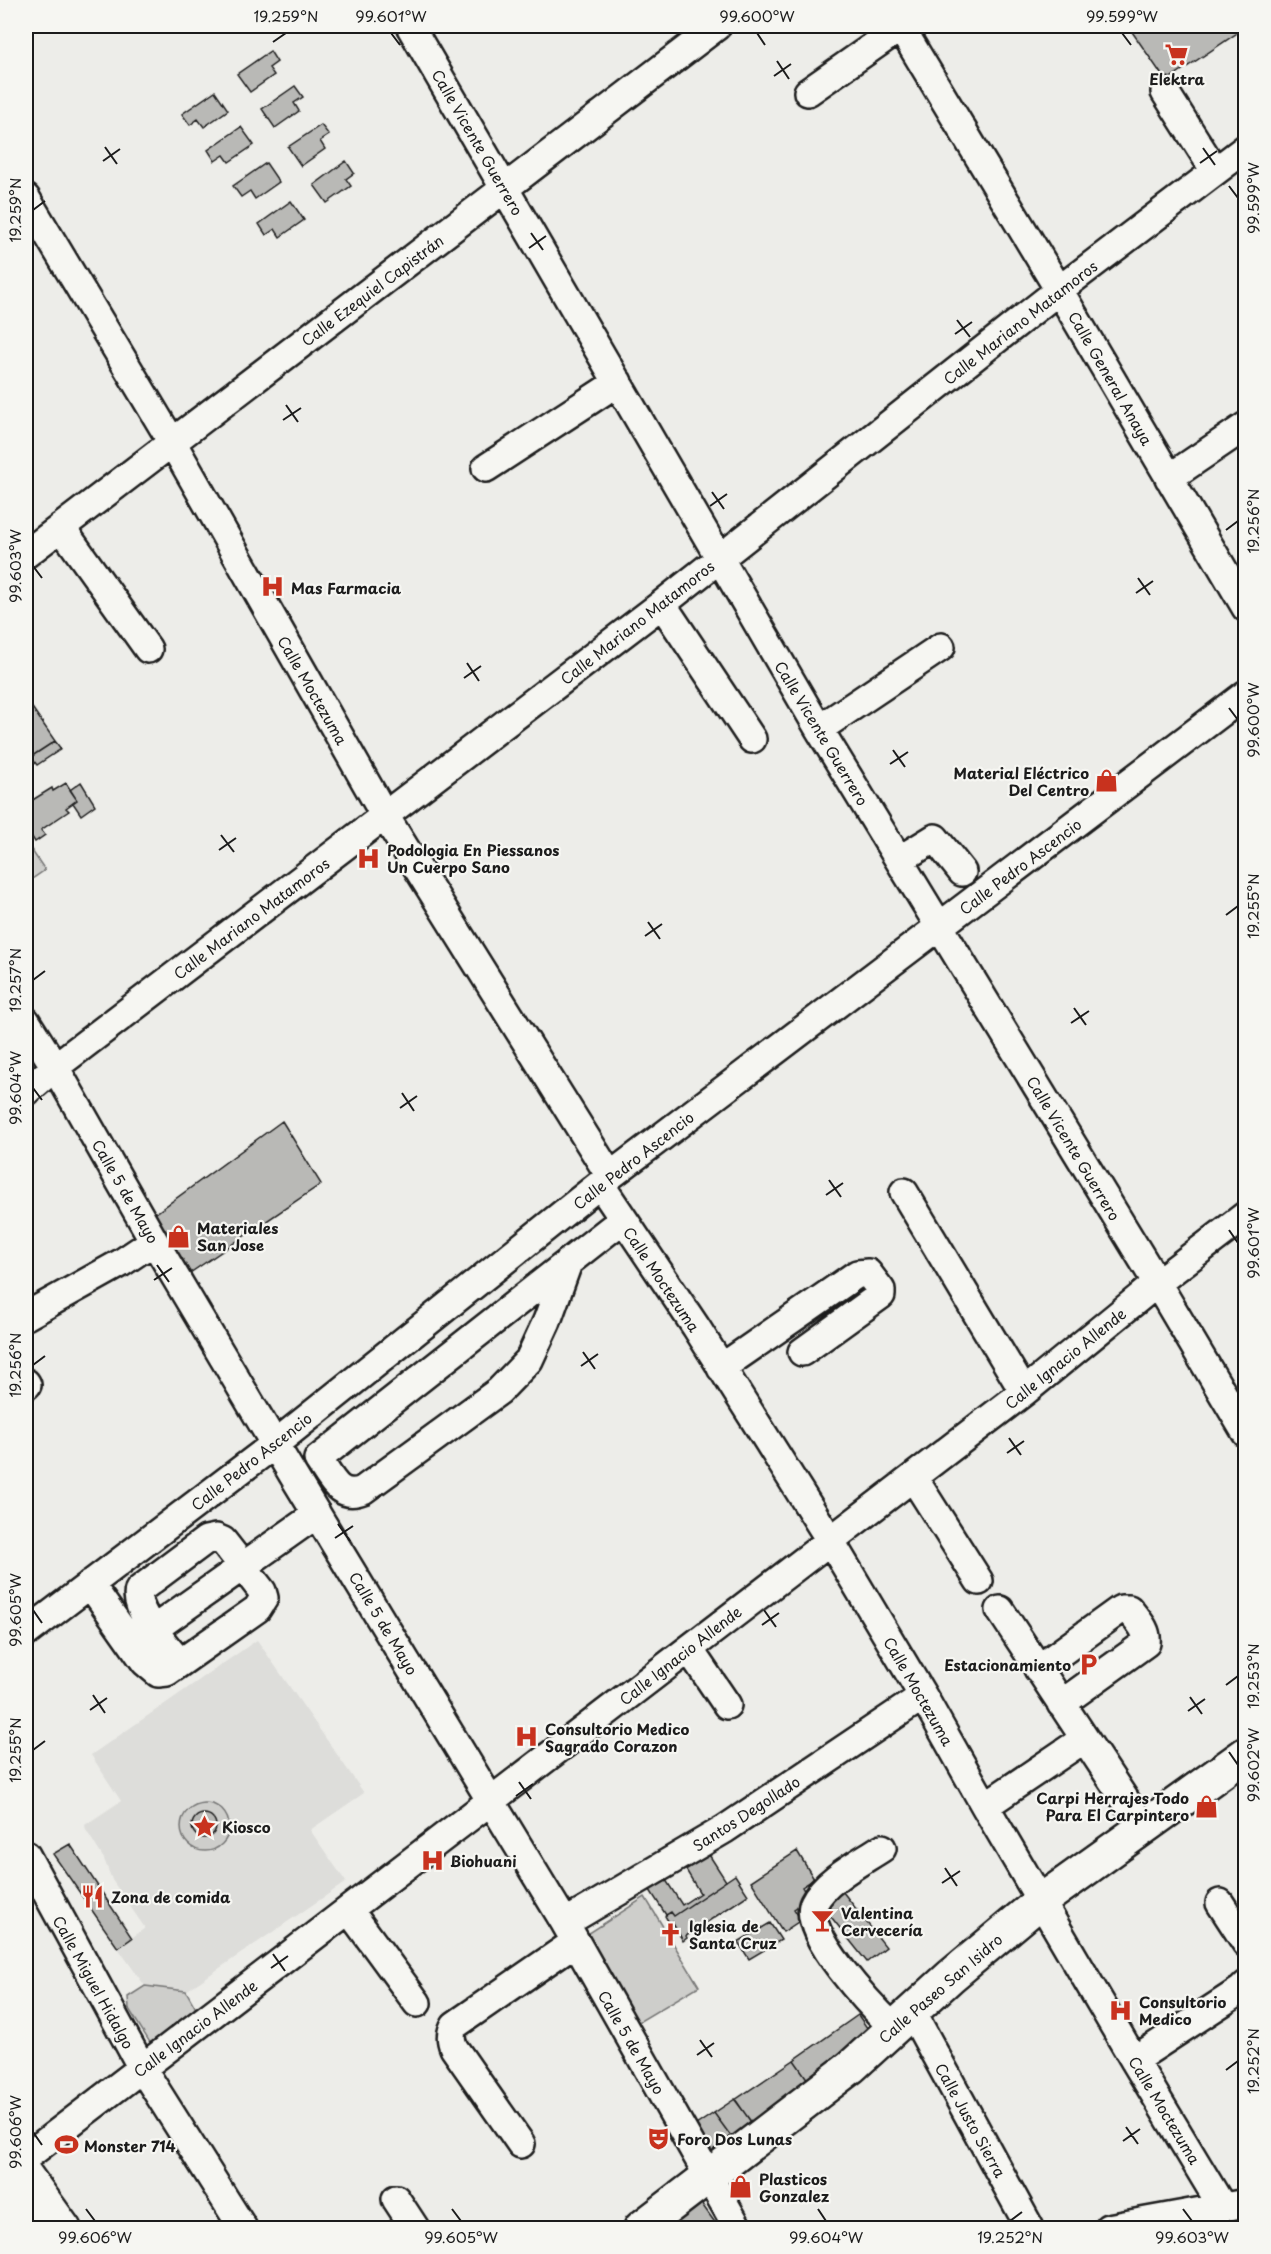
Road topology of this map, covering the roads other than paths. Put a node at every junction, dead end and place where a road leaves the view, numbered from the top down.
1 (410, 26) edge
2 (717, 26) edge
3 (900, 26) edge
4 (808, 92) dead end
5 (1165, 92) dead end
6 (1245, 148) edge
7 (1215, 171) junction
8 (505, 188) junction
9 (26, 198) edge
10 (1059, 290) junction
11 (618, 382) junction
12 (1245, 426) edge
13 (172, 442) junction
14 (486, 468) dead end
15 (1169, 478) junction
16 (61, 527) junction
17 (26, 554) edge
18 (720, 559) junction
19 (662, 604) junction
20 (1245, 608) edge
21 (941, 647) dead end
22 (148, 649) dead end
23 (1245, 694) edge
24 (819, 729) junction
25 (752, 739) dead end
26 (385, 816) junction
27 (898, 860) junction
28 (962, 872) dead end
29 (939, 927) junction
30 (26, 1021) edge
31 (55, 1067) junction
32 (26, 1092) edge
33 (605, 1180) junction
34 (904, 1192) dead end
35 (1245, 1215) edge
36 (622, 1220) junction
37 (154, 1241) junction
38 (568, 1263) junction
39 (1157, 1283) junction
40 (26, 1316) edge
41 (802, 1352) dead end
42 (721, 1368) junction
43 (1024, 1392) junction
44 (1245, 1431) edge
45 (275, 1444) junction
46 (318, 1459) junction
47 (293, 1475) junction
48 (918, 1484) junction
49 (317, 1514) junction
50 (830, 1540) junction
51 (243, 1568) junction
52 (979, 1581) dead end
53 (90, 1584) junction
54 (1000, 1610) dead end
55 (154, 1629) junction
56 (26, 1633) edge
57 (689, 1649) junction
58 (180, 1663) junction
59 (1038, 1669) junction
60 (923, 1696) junction
61 (1061, 1704) junction
62 (727, 1705) dead end
63 (1084, 1739) junction
64 (1245, 1754) edge
65 (492, 1800) junction
66 (985, 1806) junction
67 (1143, 1827) junction
68 (882, 1848) dead end
69 (26, 1855) edge
70 (1041, 1901) junction
71 (1220, 1903) dead end
72 (349, 1910) junction
73 (570, 1933) junction
74 (1245, 1943) edge
75 (1245, 1985) edge
76 (417, 2003) dead end
77 (903, 2020) junction
78 (1134, 2060) junction
79 (142, 2068) junction
80 (521, 2144) dead end
81 (26, 2157) edge
82 (26, 2171) edge
83 (709, 2176) junction
84 (396, 2199) dead end
85 (1234, 2205) edge
86 (26, 2209) edge
87 (1119, 2228) edge
88 (39, 2229) edge
89 (67, 2229) edge
90 (243, 2229) edge
91 (415, 2229) edge
92 (641, 2229) edge
93 (738, 2229) edge
94 (1030, 2229) edge

1 - 8 street, Calle Vicente Guerrero
2 - 8 street, Calle Ezequiel Capistrán
3 - 4 street
3 - 10 street, Calle General Anaya
5 - 7 street
6 - 7 street, Calle Mariano Matamoros
7 - 10 street, Calle Mariano Matamoros
8 - 11 street, Calle Vicente Guerrero
8 - 13 street, Calle Ezequiel Capistrán
9 - 13 street, Calle Moctezuma
10 - 15 street, Calle General Anaya
10 - 18 street, Calle Mariano Matamoros
11 - 14 street
11 - 18 street, Calle Vicente Guerrero
12 - 15 street
13 - 16 street, Calle Ezequiel Capistrán
13 - 26 street, Calle Moctezuma
15 - 20 street, Calle General Anaya
16 - 17 street, Calle Ezequiel Capistrán
16 - 22 street
18 - 19 street, Calle Mariano Matamoros
18 - 24 street, Calle Vicente Guerrero
19 - 25 street
19 - 26 street, Calle Mariano Matamoros
21 - 24 street
23 - 29 street, Calle Pedro Ascencio
24 - 27 street, Calle Vicente Guerrero
26 - 31 street, Calle Mariano Matamoros
26 - 33 street, Calle Moctezuma
27 - 28 street
27 - 29 street, Calle Vicente Guerrero
29 - 33 street, Calle Pedro Ascencio
29 - 39 street, Calle Vicente Guerrero
30 - 31 street, Calle 5 de Mayo
31 - 32 street, Calle Mariano Matamoros
31 - 37 street, Calle 5 de Mayo
33 - 36 street, Calle Moctezuma
33 - 45 street, Calle Pedro Ascencio
34 - 43 street
35 - 39 street, Calle Ignacio Allende
36 - 38 street
36 - 42 street, Calle Moctezuma
37 - 40 street
37 - 45 street, Calle 5 de Mayo
38 - 46 street
38 - 46 street
39 - 43 street, Calle Ignacio Allende
39 - 44 street, Calle Vicente Guerrero
41 - 42 street
42 - 50 street, Calle Moctezuma
43 - 48 street, Calle Ignacio Allende
45 - 47 street, Calle 5 de Mayo
45 - 53 street, Calle Pedro Ascencio
46 - 47 street
47 - 49 street, Calle 5 de Mayo
48 - 50 street, Calle Ignacio Allende
48 - 52 street
49 - 51 street
49 - 65 street, Calle 5 de Mayo
50 - 57 street, Calle Ignacio Allende
50 - 60 street, Calle Moctezuma
51 - 55 street
51 - 55 street
51 - 58 street
53 - 56 street, Calle Pedro Ascencio
53 - 58 street
54 - 59 street
55 - 58 street
57 - 62 street
57 - 65 street, Calle Ignacio Allende
59 - 61 street
59 - 61 street
60 - 66 street, Calle Moctezuma
60 - 73 street, Santos Degollado
61 - 63 street
63 - 66 street
63 - 67 street
64 - 67 main road, Calle Paseo San Isidro
65 - 72 street, Calle Ignacio Allende
65 - 73 street, Calle 5 de Mayo
66 - 70 street, Calle Moctezuma
67 - 70 main road, Calle Paseo San Isidro
68 - 77 street, Calle Justo Sierra
69 - 79 street, Calle Miguel Hidalgo
70 - 77 main road, Calle Paseo San Isidro
70 - 78 street, Calle Moctezuma
71 - 74 street
72 - 76 street
72 - 79 street, Calle Ignacio Allende
73 - 80 street, Santos Degollado
73 - 83 street, Calle 5 de Mayo
75 - 78 street
77 - 83 main road, Calle Paseo San Isidro
77 - 94 street, Calle Justo Sierra
78 - 85 street, Calle Moctezuma
79 - 81 street, Calle Ignacio Allende
79 - 90 street, Calle Miguel Hidalgo
82 - 89 street
83 - 92 main road, Calle Paseo San Isidro
83 - 93 street, Calle 5 de Mayo
84 - 91 street
85 - 87 street
86 - 88 street

